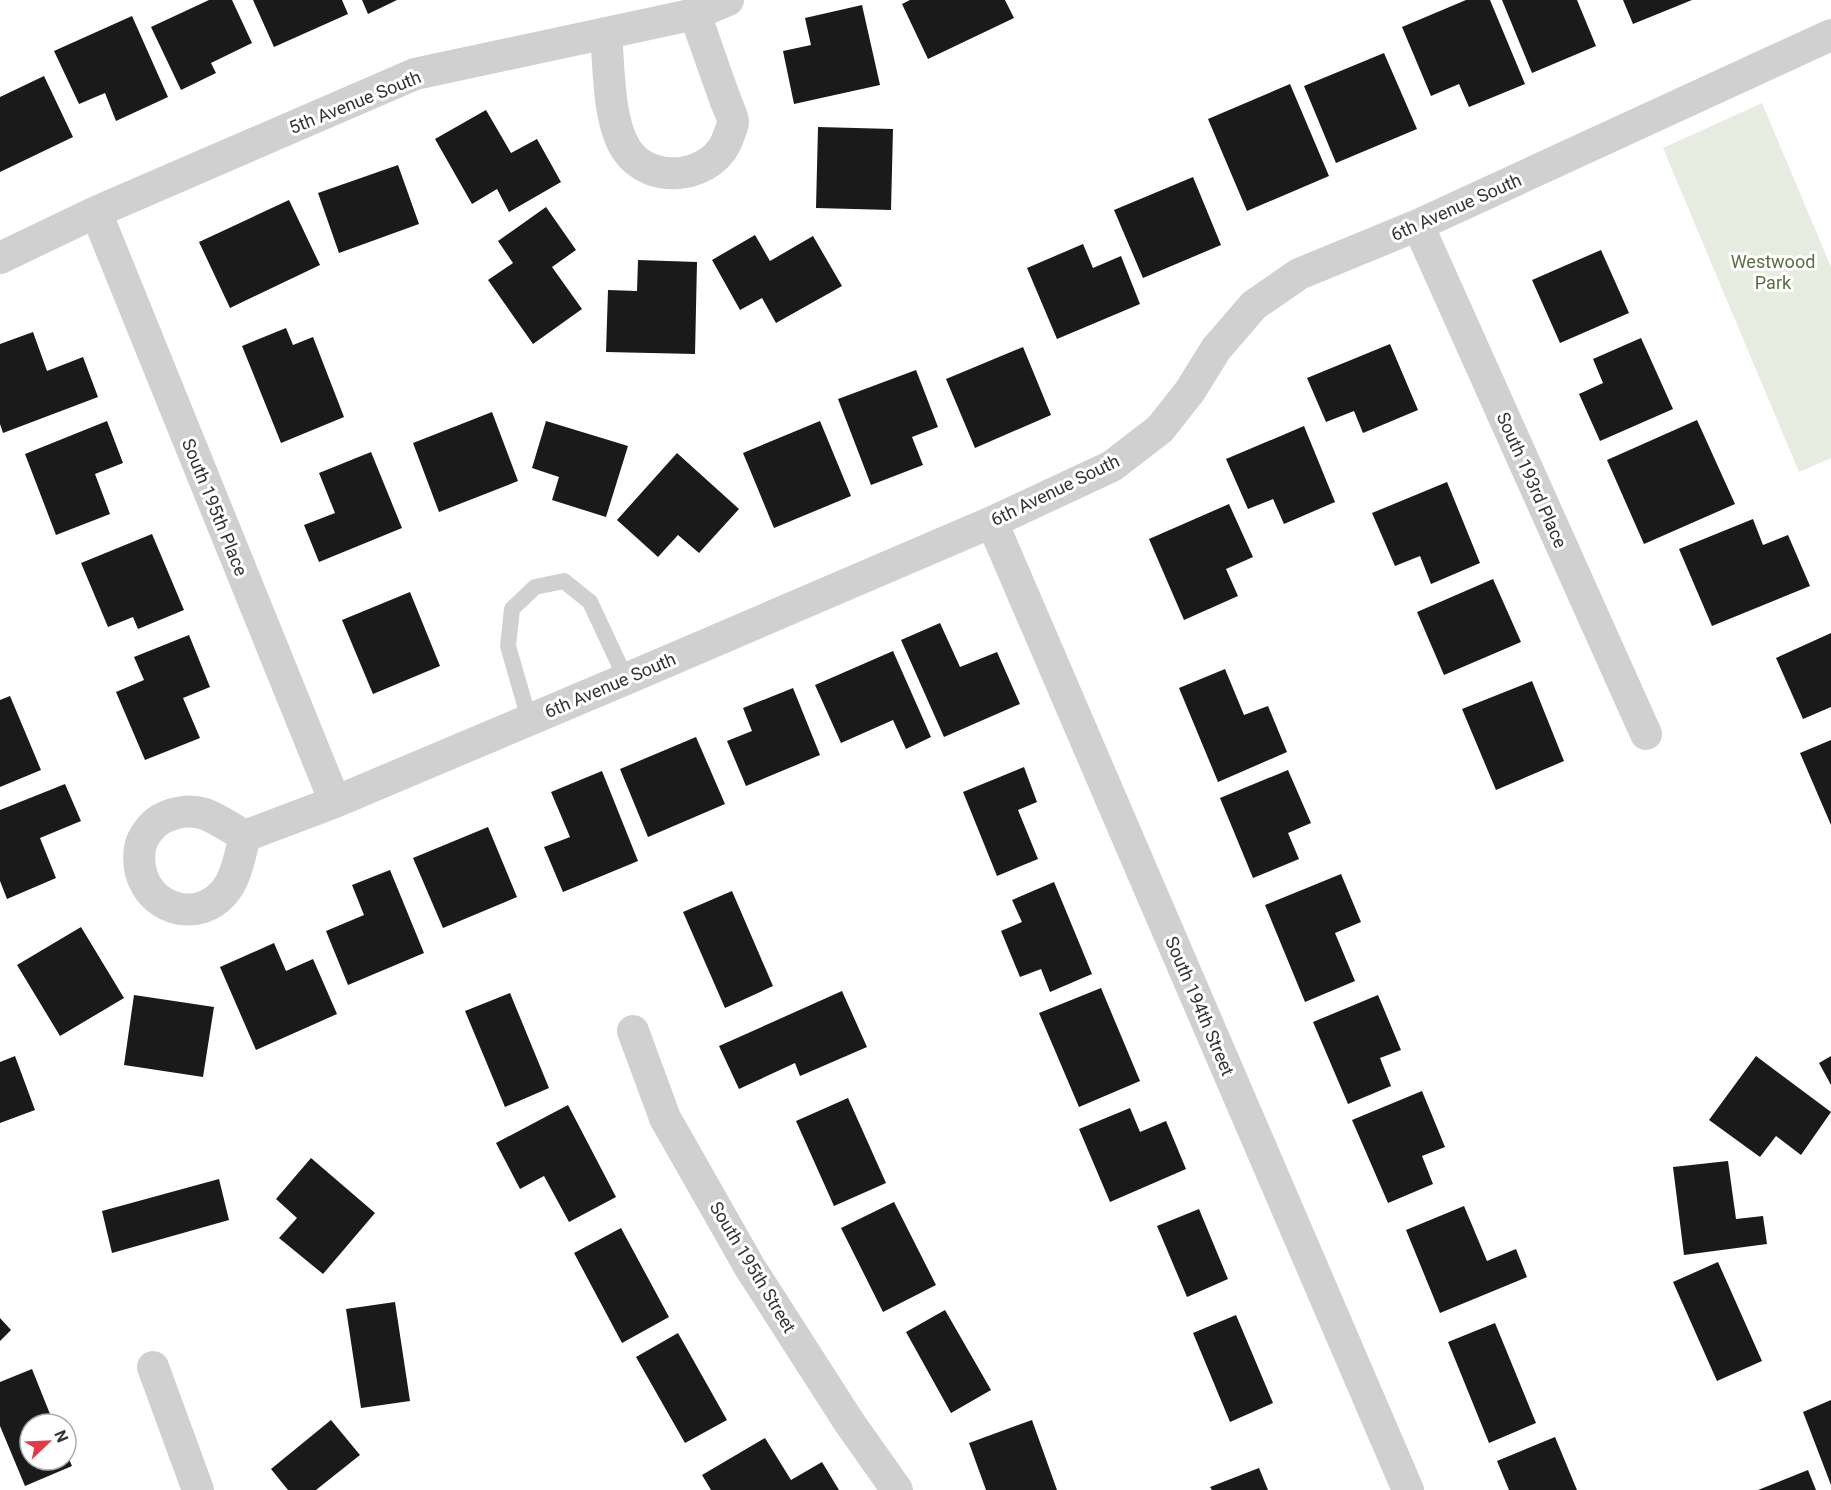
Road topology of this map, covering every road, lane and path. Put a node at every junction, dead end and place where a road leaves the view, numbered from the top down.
1 (728, 0) edge
2 (695, 14) junction
3 (606, 33) junction
4 (1831, 35) edge
5 (96, 212) junction
6 (1418, 225) junction
7 (0, 258) edge
8 (992, 522) junction
9 (626, 679) junction
10 (529, 719) junction
11 (1646, 734) dead end
12 (335, 802) junction
13 (245, 836) dead end
14 (633, 1031) dead end
15 (153, 1367) dead end
16 (198, 1490) edge
17 (897, 1490) edge
18 (1408, 1490) edge

1 - 2 street, 5th Avenue South
2 - 3 street, 5th Avenue South
2 - 3 street
3 - 5 street, 5th Avenue South
4 - 6 street, 6th Avenue South
5 - 7 street, 5th Avenue South
5 - 12 street, South 195th Place
6 - 8 street, 6th Avenue South
6 - 11 street, South 193rd Place
8 - 9 street, 6th Avenue South
8 - 18 street, South 194th Street
9 - 10 street, 6th Avenue South
9 - 10 lane
10 - 12 street, 6th Avenue South
12 - 13 street, 6th Avenue South
14 - 17 street, South 195th Street
15 - 16 street

